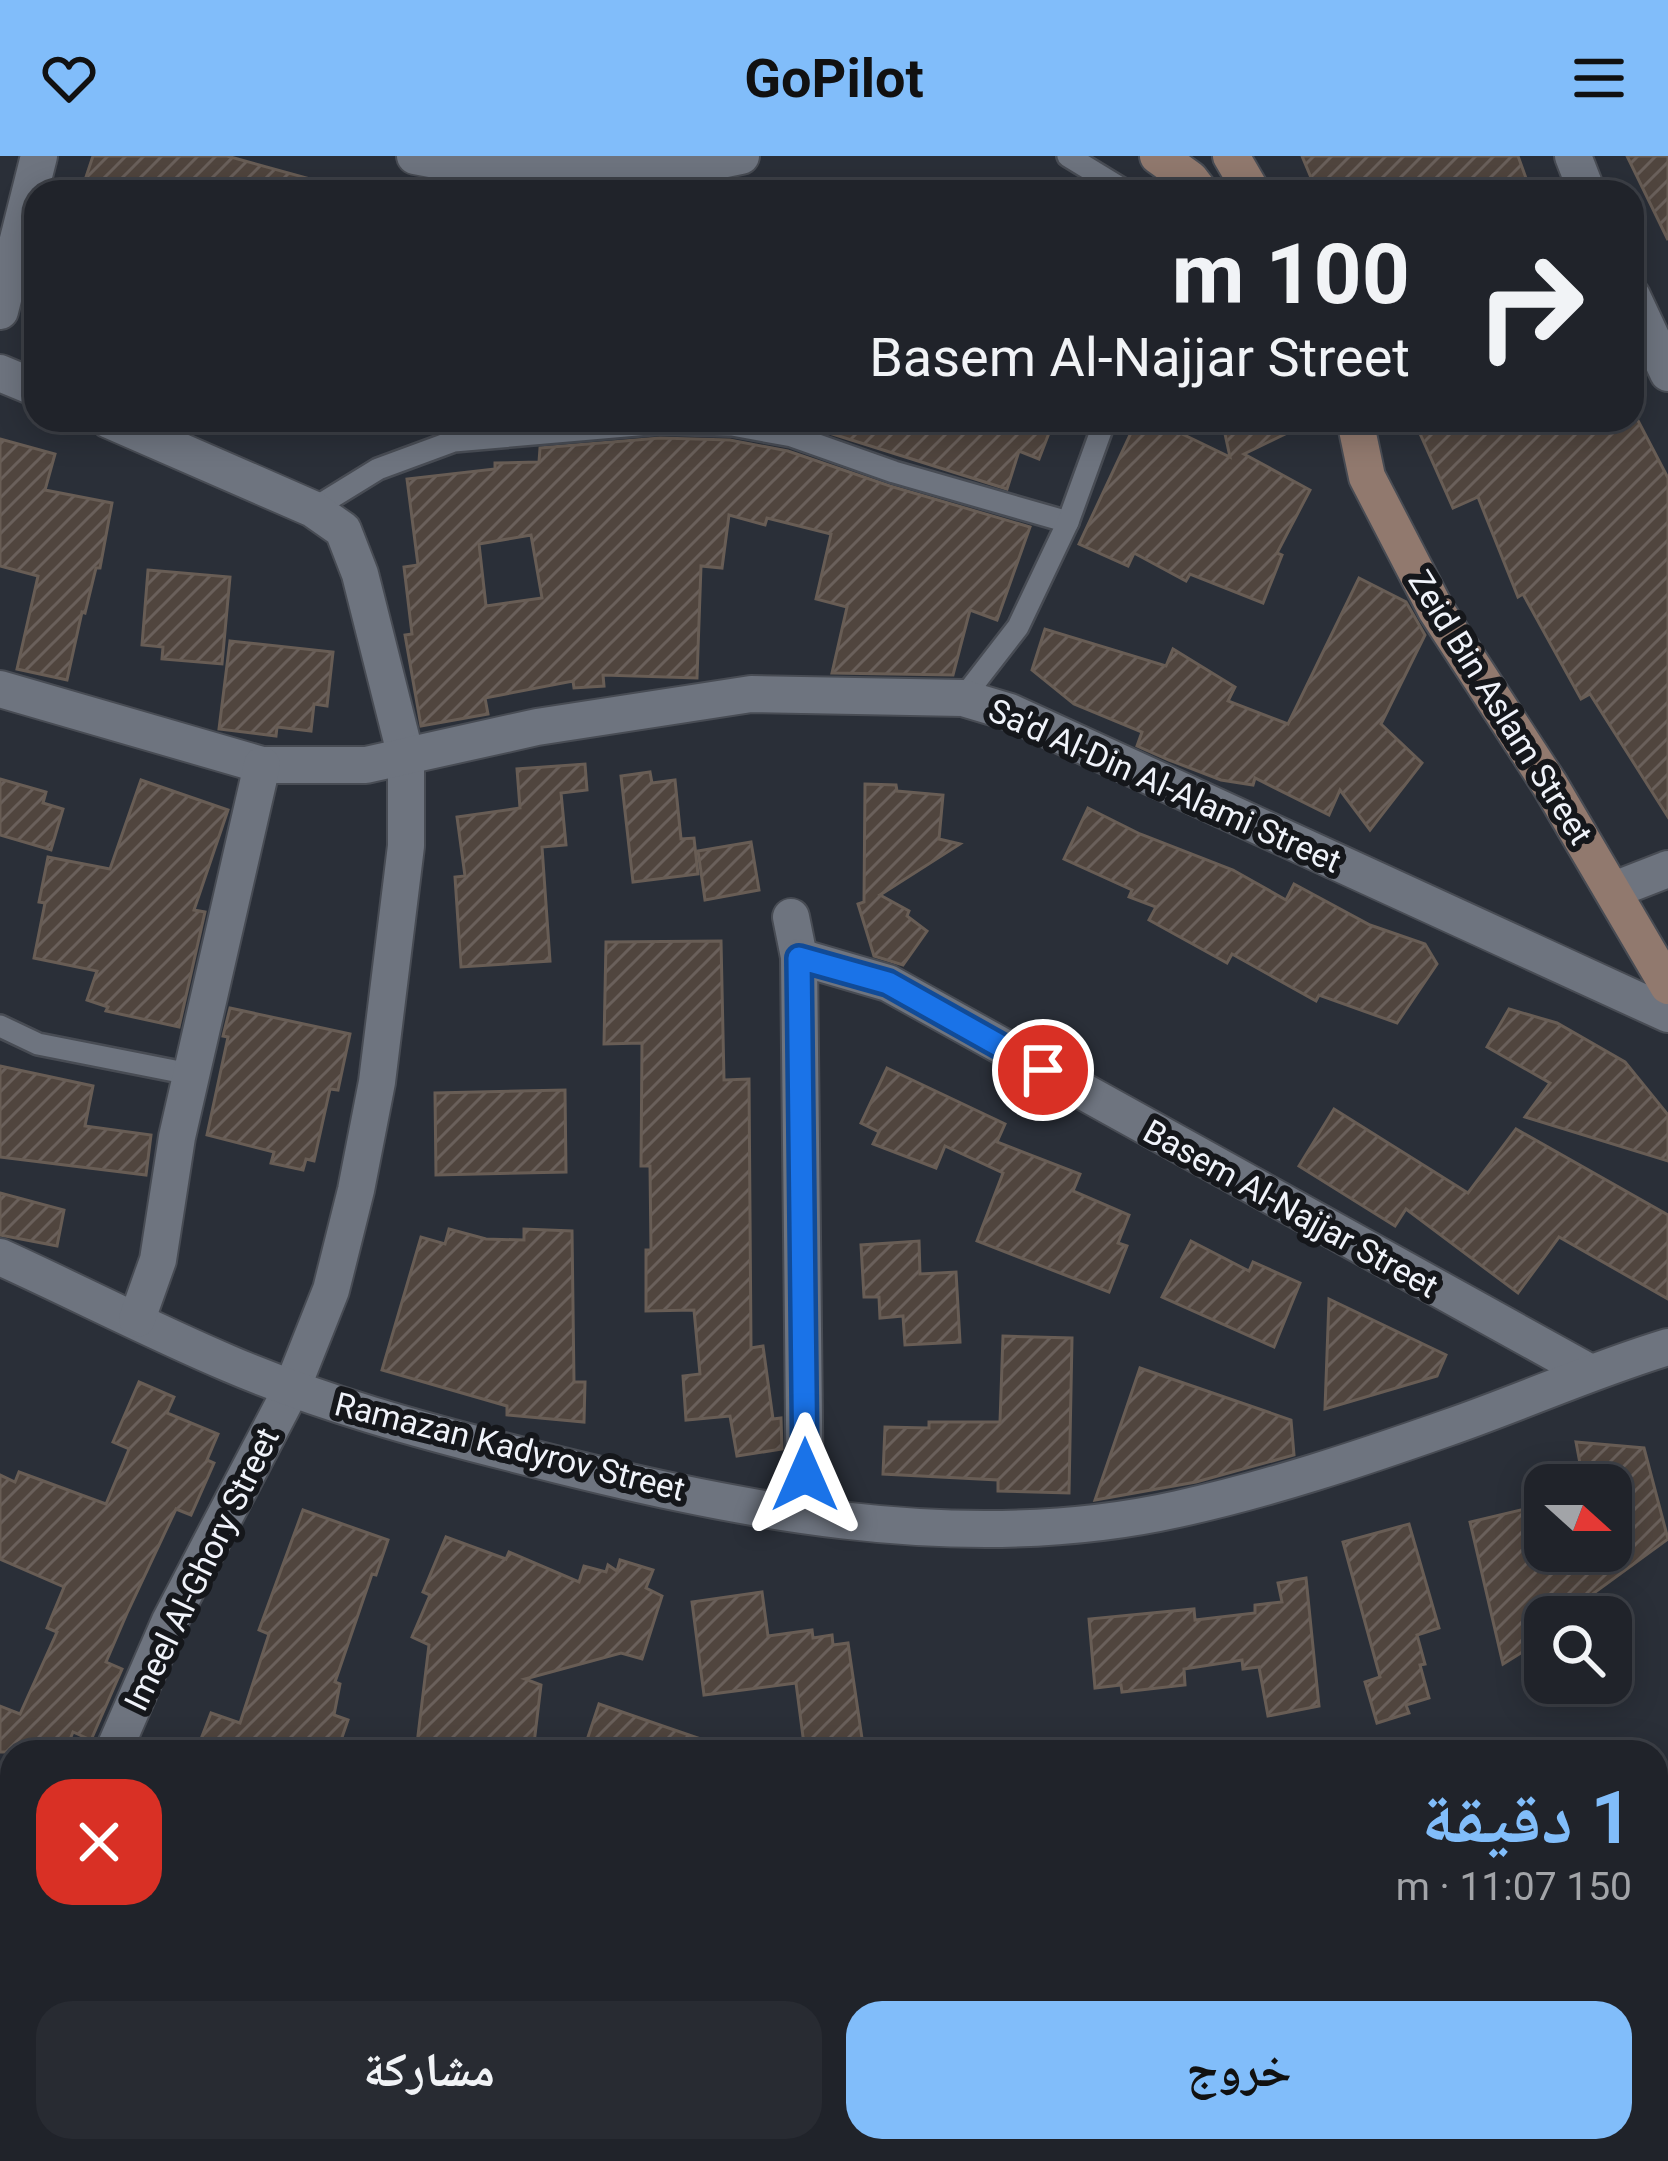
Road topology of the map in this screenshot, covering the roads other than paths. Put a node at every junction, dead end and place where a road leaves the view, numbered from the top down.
1 (415, 156) edge
2 (740, 156) edge
3 (1068, 156) edge
4 (1158, 156) edge
5 (1107, 180) edge
6 (1191, 180) edge
7 (24, 216) edge
8 (0, 311) edge
9 (1644, 322) edge
10 (1668, 373) edge
11 (137, 432) edge
12 (557, 432) edge
13 (770, 432) edge
14 (1101, 432) edge
15 (1341, 432) edge
16 (1357, 432) edge
17 (1367, 477) junction
18 (313, 509) junction
19 (1068, 522) junction
20 (0, 689) edge
21 (964, 698) junction
22 (406, 757) junction
23 (262, 765) junction
24 (1668, 869) edge
25 (1614, 890) junction
26 (791, 917) dead end
27 (799, 958) junction
28 (1668, 986) edge
29 (1668, 1014) edge
30 (0, 1026) edge
31 (190, 1074) junction
32 (0, 1257) edge
33 (137, 1319) junction
34 (1668, 1347) edge
35 (1587, 1371) junction
36 (292, 1388) junction
37 (805, 1514) junction
38 (118, 1740) edge

1 - 2 street
3 - 5 lane
4 - 6 street
7 - 8 street
9 - 10 street
11 - 18 street
12 - 18 lane
13 - 19 lane
14 - 19 lane
15 - 17 street
16 - 17 street, Zeid Bin Aslam Street
17 - 25 street, Zeid Bin Aslam Street
18 - 22 street, Imeel Al-Ghory Street
19 - 21 lane
20 - 23 street, Sa'd Al-Din Al-Alami Street
21 - 22 street, Sa'd Al-Din Al-Alami Street
21 - 29 street, Sa'd Al-Din Al-Alami Street
22 - 23 street, Sa'd Al-Din Al-Alami Street
22 - 36 street, Imeel Al-Ghory Street
23 - 31 street
24 - 25 street
25 - 28 street, Zeid Bin Aslam Street
26 - 27 street
27 - 35 street, Basem Al-Najjar Street
27 - 37 street
30 - 31 lane
31 - 33 street
32 - 33 street, Ramazan Kadyrov Street
33 - 36 street, Ramazan Kadyrov Street
34 - 35 street, Ramazan Kadyrov Street
35 - 37 street, Ramazan Kadyrov Street
36 - 37 street, Ramazan Kadyrov Street
36 - 38 street, Imeel Al-Ghory Street

